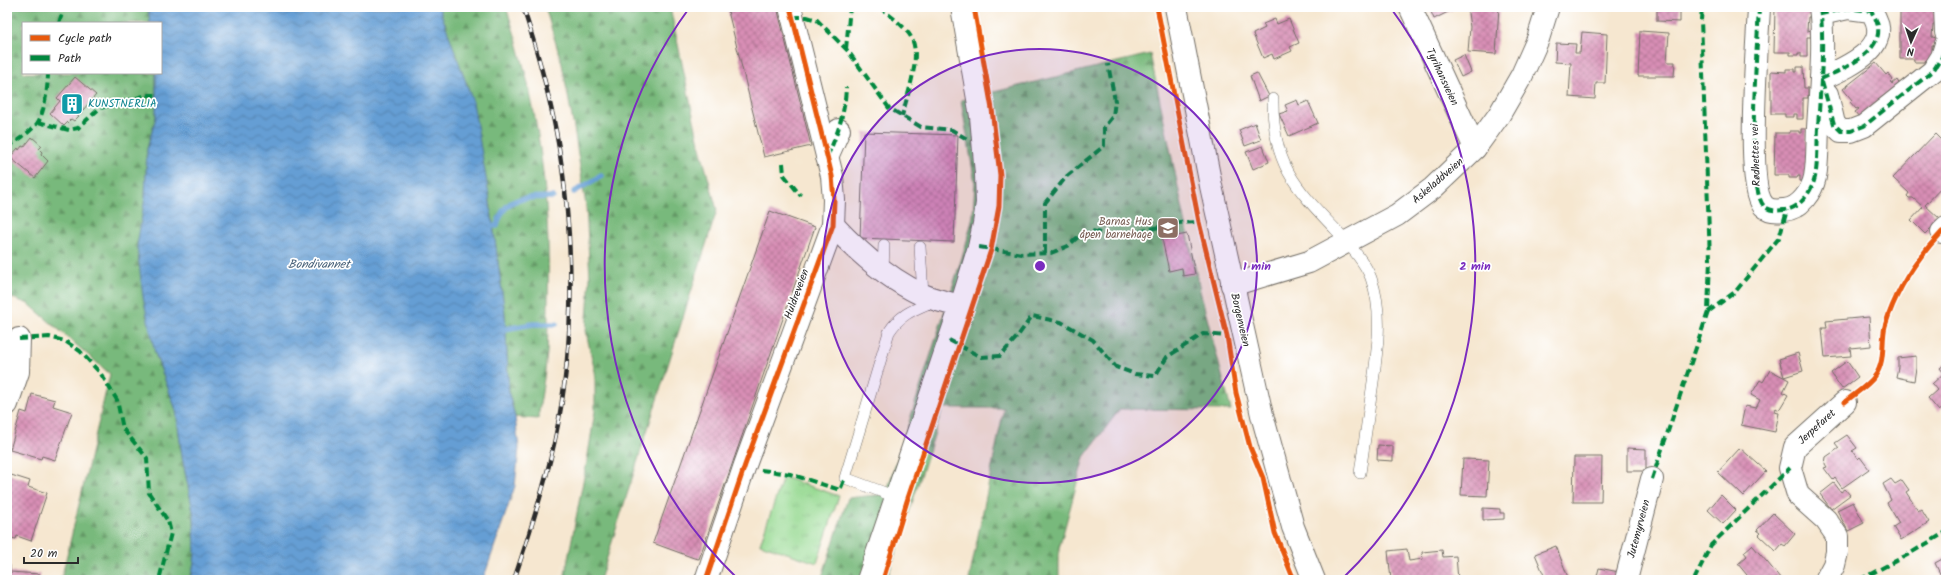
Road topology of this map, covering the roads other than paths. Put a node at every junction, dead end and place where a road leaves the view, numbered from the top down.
1 (790, 7) edge
2 (962, 7) edge
3 (1176, 7) edge
4 (1410, 7) edge
5 (1548, 7) edge
6 (1759, 7) edge
7 (1944, 7) edge
8 (1829, 9) edge
9 (1946, 32) edge
10 (1946, 44) edge
11 (1821, 79) junction
12 (1273, 99) dead end
13 (839, 130) dead end
14 (1475, 148) junction
15 (827, 157) junction
16 (833, 225) junction
17 (1348, 242) junction
18 (884, 245) dead end
19 (920, 247) dead end
20 (883, 270) junction
21 (1232, 285) junction
22 (931, 297) junction
23 (961, 306) junction
24 (19, 339) dead end
25 (1845, 402) dead end
26 (7, 404) edge
27 (1360, 472) dead end
28 (1652, 479) dead end
29 (896, 497) junction
30 (706, 580) edge
31 (868, 580) edge
32 (1314, 580) edge
33 (1626, 580) edge
34 (1826, 580) edge

1 - 15 street, Huldreveien
2 - 23 street
3 - 21 street, Borgenveien
4 - 14 street, Tyrihansveien
5 - 14 street, Askeladdveien
6 - 11 street, Rødhettes vei
7 - 9 street
8 - 11 street, Rødhettes vei
8 - 11 street
10 - 11 street, Rødhettes vei
12 - 17 lane
13 - 15 street
14 - 17 street, Askeladdveien
15 - 16 street, Huldreveien
16 - 20 street
16 - 30 street, Huldreveien
17 - 21 street, Askeladdveien
17 - 27 lane
18 - 20 lane
19 - 22 lane
20 - 22 street
21 - 32 street, Borgenveien
22 - 23 street
22 - 29 lane
23 - 29 street
24 - 26 street
25 - 34 street, Jerpefaret
28 - 33 street, Jutemyrveien
29 - 31 street

